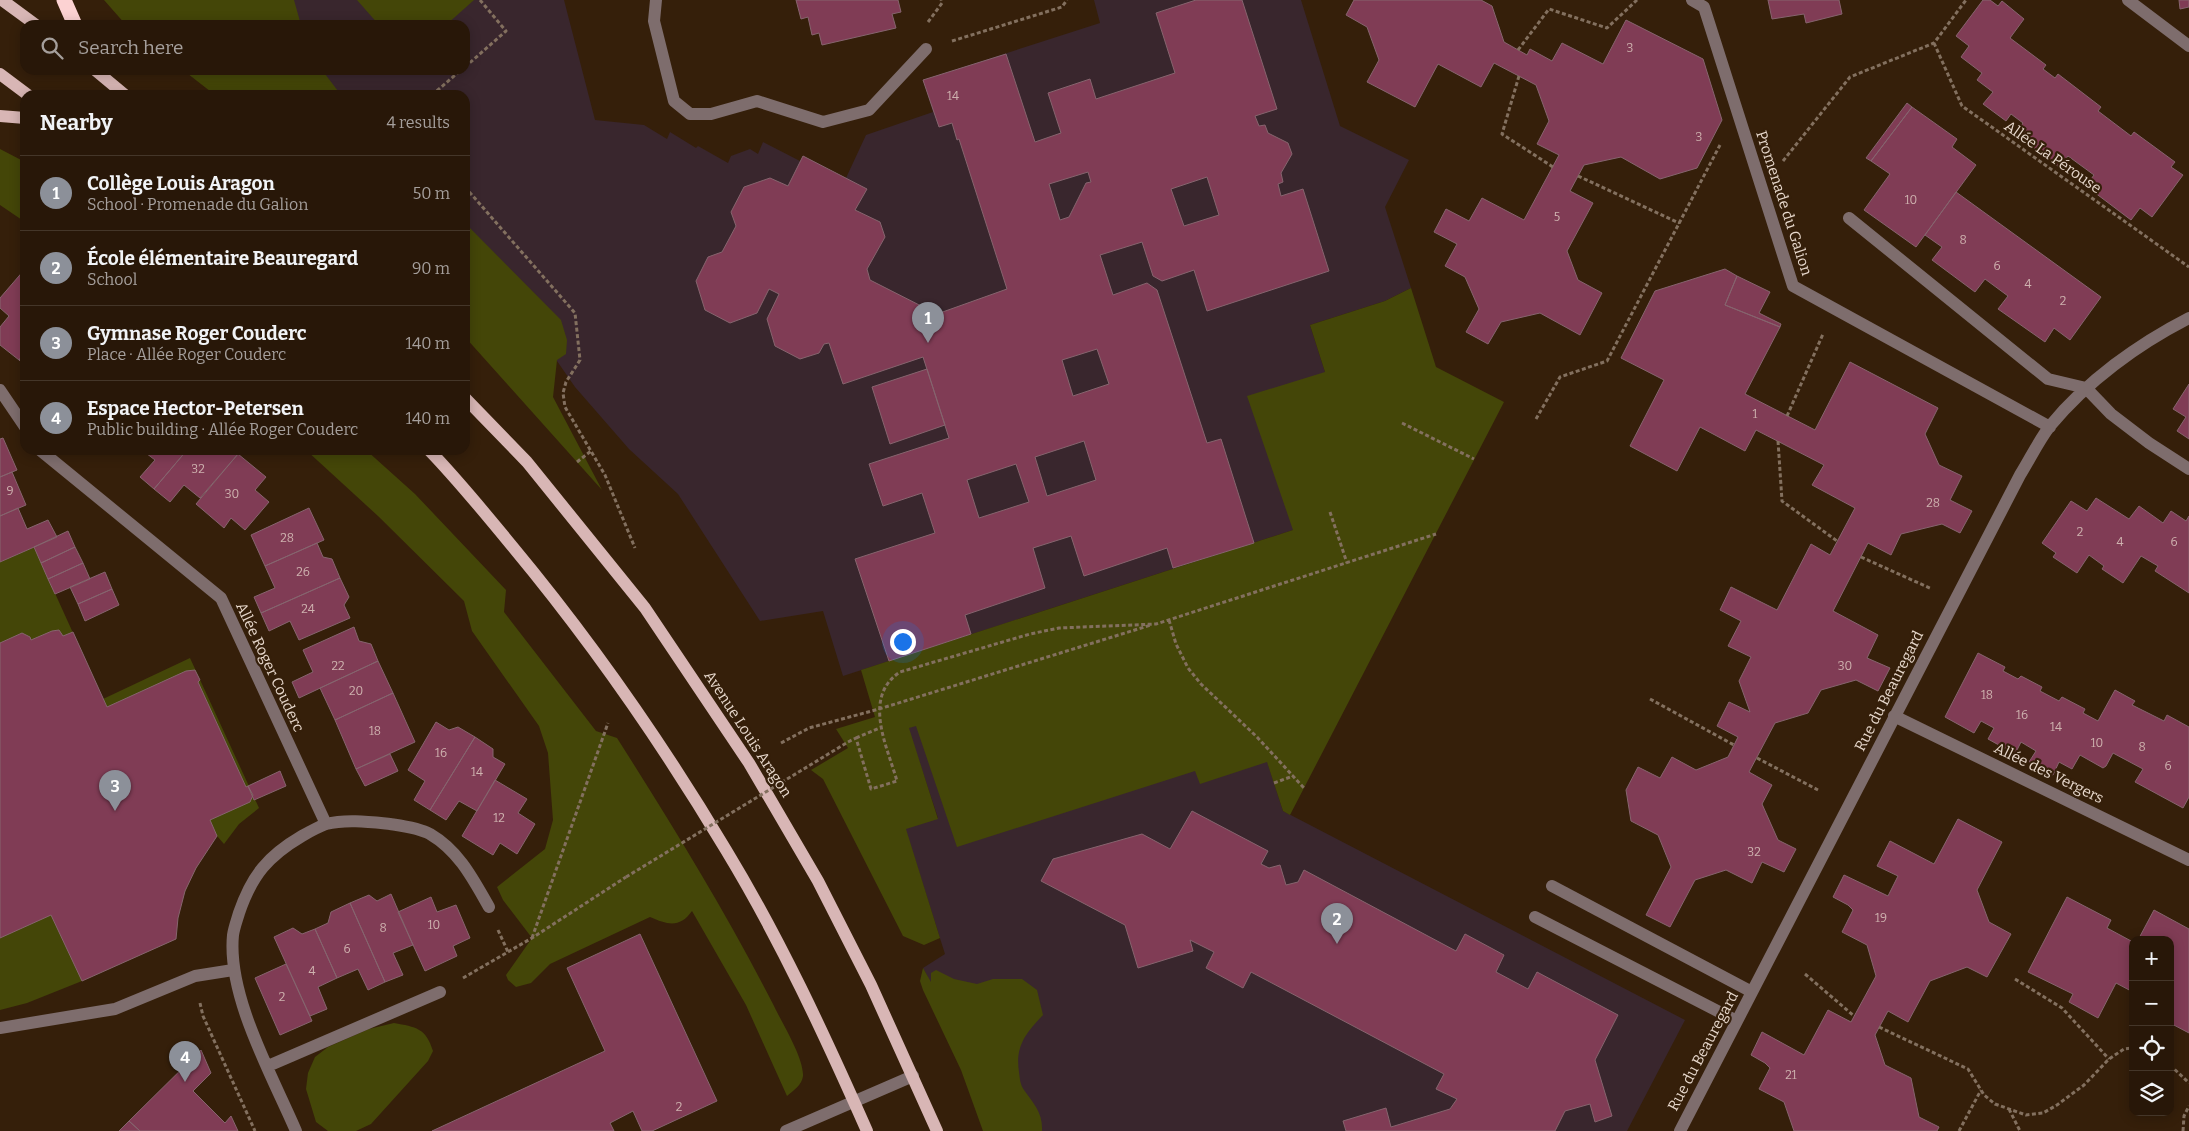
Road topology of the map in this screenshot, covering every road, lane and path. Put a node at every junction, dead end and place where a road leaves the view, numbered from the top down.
1 (2, 0) edge
2 (64, 0) edge
3 (480, 0) edge
4 (656, 0) edge
5 (1067, 0) edge
6 (1637, 0) edge
7 (1692, 0) edge
8 (1966, 0) edge
9 (2128, 0) edge
10 (29, 20) edge
11 (73, 20) edge
12 (1934, 43) junction
13 (2189, 46) edge
14 (926, 49) joint
15 (1518, 50) dead end
16 (470, 63) edge
17 (0, 74) edge
18 (101, 75) edge
19 (455, 75) edge
20 (1519, 76) dead end
21 (21, 90) edge
22 (119, 90) edge
23 (438, 90) edge
24 (1737, 110) junction
25 (0, 116) edge
26 (20, 118) edge
27 (1553, 167) dead end
28 (1578, 176) dead end
29 (1762, 187) junction
30 (470, 193) edge
31 (1848, 218) dead end
32 (1679, 224) junction
33 (2189, 267) edge
34 (1834, 308) junction
35 (2189, 318) edge
36 (2086, 388) junction
37 (0, 390) edge
38 (470, 403) edge
39 (1787, 416) dead end
40 (1536, 419) dead end
41 (20, 420) edge
42 (1402, 422) dead end
43 (2050, 427) junction
44 (1778, 441) dead end
45 (591, 451) junction
46 (46, 455) edge
47 (434, 455) edge
48 (1474, 459) dead end
49 (577, 462) dead end
50 (2189, 469) edge
51 (1330, 512) dead end
52 (1436, 534) dead end
53 (1837, 541) dead end
54 (635, 548) dead end
55 (1861, 557) dead end
56 (1346, 563) junction
57 (1955, 600) junction
58 (1168, 620) junction
59 (1156, 624) junction
60 (1650, 699) dead end
61 (879, 709) junction
62 (1894, 716) junction
63 (608, 723) dead end
64 (882, 727) junction
65 (856, 738) junction
66 (781, 743) dead end
67 (1734, 745) dead end
68 (1757, 758) dead end
69 (1293, 776) junction
70 (1274, 783) dead end
71 (1304, 788) dead end
72 (1818, 790) dead end
73 (326, 824) junction
74 (2189, 860) edge
75 (1552, 886) dead end
76 (489, 907) dead end
77 (1535, 917) dead end
78 (532, 938) junction
79 (233, 970) junction
80 (1805, 974) dead end
81 (2015, 980) dead end
82 (440, 992) joint
83 (1752, 992) junction
84 (199, 1000) dead end
85 (1854, 1016) dead end
86 (1737, 1022) junction
87 (1879, 1027) dead end
88 (0, 1028) edge
89 (2129, 1048) edge
90 (2109, 1059) junction
91 (268, 1066) junction
92 (2174, 1069) edge
93 (913, 1076) junction
94 (2189, 1083) edge
95 (1981, 1089) junction
96 (854, 1101) junction
97 (2189, 1106) edge
98 (2008, 1109) junction
99 (255, 1131) edge
100 (296, 1131) edge
101 (786, 1131) edge
102 (867, 1131) edge
103 (937, 1131) edge
104 (1680, 1131) edge
105 (1959, 1131) edge
106 (2020, 1131) edge
107 (2184, 1131) edge

1 - 10 main road
2 - 11 highway
3 - 16 path
4 - 14 street
5 - 14 path
6 - 15 path
7 - 24 street, Promenade du Galion
8 - 12 path
9 - 13 street
12 - 29 path
12 - 33 path, Allée La Pérouse
17 - 21 main road
18 - 22 main road
19 - 23 path
20 - 27 path
24 - 29 street, Promenade du Galion
24 - 32 path
25 - 26 main road
28 - 32 path
29 - 34 street, Promenade du Galion
30 - 45 path
31 - 36 street
32 - 40 path
34 - 39 path
34 - 43 street, Promenade du Galion
35 - 36 street, Rue du Beauregard
36 - 43 street, Rue du Beauregard
36 - 50 street
37 - 41 street
38 - 93 main road, Avenue Louis Aragon
42 - 48 path
43 - 57 street, Rue du Beauregard
44 - 53 path
45 - 49 path
45 - 54 path
46 - 73 street, Allée Roger Couderc
47 - 96 main road
51 - 56 path
52 - 56 path
55 - 57 path
56 - 58 path
57 - 62 street, Rue du Beauregard
58 - 59 path
58 - 69 path
59 - 61 path
59 - 61 path
60 - 67 path
61 - 64 path
61 - 66 path
62 - 74 street, Allée des Vergers
62 - 83 street, Rue du Beauregard
63 - 78 path
64 - 65 path
64 - 65 path
65 - 78 path, bridge
68 - 72 path
69 - 70 path
69 - 71 path
73 - 76 street
73 - 79 street
75 - 83 street
77 - 86 street
78 - 82 path
79 - 88 street
79 - 91 street
80 - 85 path
81 - 90 path
82 - 91 street
83 - 86 street, Rue du Beauregard
84 - 99 path
86 - 104 street, Rue du Beauregard
87 - 95 path
89 - 90 path
90 - 98 path
91 - 100 street
92 - 94 path
93 - 96 street
93 - 103 main road, Avenue Louis Aragon
95 - 98 path
95 - 105 path
96 - 101 street
96 - 102 main road
97 - 107 path
98 - 106 path

